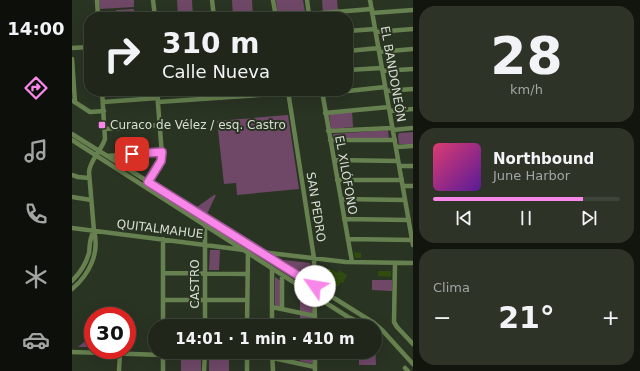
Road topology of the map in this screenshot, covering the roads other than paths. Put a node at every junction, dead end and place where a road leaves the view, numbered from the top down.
1 (96, 0) edge
2 (154, 0) edge
3 (212, 0) edge
4 (273, 0) edge
5 (307, 0) edge
6 (370, 0) edge
7 (413, 10) edge
8 (372, 11) junction
9 (97, 12) edge
10 (155, 12) edge
11 (213, 12) edge
12 (275, 12) edge
13 (308, 12) edge
14 (353, 13) edge
15 (413, 29) edge
16 (375, 30) junction
17 (353, 31) edge
18 (84, 47) edge
19 (72, 48) edge
20 (379, 50) junction
21 (413, 50) edge
22 (353, 51) edge
23 (72, 59) edge
24 (382, 69) junction
25 (413, 69) edge
26 (353, 70) edge
27 (386, 89) junction
28 (413, 89) edge
29 (353, 90) edge
30 (102, 96) edge
31 (158, 96) edge
32 (243, 96) edge
33 (289, 96) edge
34 (323, 96) edge
35 (221, 98) joint
36 (158, 100) junction
37 (73, 101) edge
38 (103, 102) junction
39 (389, 109) junction
40 (413, 109) edge
41 (104, 111) junction
42 (325, 113) junction
43 (160, 125) junction
44 (413, 128) edge
45 (105, 129) junction
46 (393, 129) junction
47 (328, 131) junction
48 (72, 134) edge
49 (72, 140) edge
50 (330, 140) junction
51 (395, 140) junction
52 (413, 146) edge
53 (396, 147) junction
54 (162, 152) junction
55 (98, 153) junction
56 (107, 156) junction
57 (334, 160) junction
58 (399, 163) junction
59 (413, 166) edge
60 (72, 175) edge
61 (89, 178) junction
62 (337, 180) junction
63 (402, 180) junction
64 (148, 182) junction
65 (403, 186) junction
66 (413, 186) edge
67 (72, 197) edge
68 (91, 200) junction
69 (341, 200) junction
70 (405, 200) junction
71 (406, 206) junction
72 (413, 206) edge
73 (205, 218) junction
74 (344, 219) junction
75 (409, 220) junction
76 (205, 225) junction
77 (72, 228) edge
78 (94, 231) junction
79 (163, 240) junction
80 (348, 240) junction
81 (413, 243) edge
82 (205, 245) junction
83 (247, 251) junction
84 (260, 252) junction
85 (314, 258) junction
86 (352, 262) junction
87 (395, 263) junction
88 (413, 263) edge
89 (272, 269) junction
90 (163, 273) junction
91 (205, 273) junction
92 (248, 274) junction
93 (282, 275) junction
94 (72, 281) edge
95 (315, 286) junction
96 (72, 289) edge
97 (315, 296) junction
98 (163, 300) junction
99 (205, 300) junction
100 (248, 300) junction
101 (272, 307) junction
102 (282, 309) junction
103 (315, 316) joint
104 (163, 319) edge
105 (205, 319) edge
106 (247, 319) edge
107 (272, 319) edge
108 (353, 319) edge
109 (368, 319) edge
110 (382, 329) edge
111 (412, 343) edge
112 (72, 352) edge
113 (84, 352) edge
114 (136, 353) edge
115 (148, 353) edge
116 (120, 359) edge
117 (163, 359) edge
118 (205, 359) edge
119 (247, 359) edge
120 (272, 359) edge
121 (286, 359) edge
122 (413, 364) edge
123 (315, 369) edge
124 (119, 371) edge
125 (163, 371) edge
126 (204, 371) edge
127 (247, 371) edge
128 (273, 371) edge

1 - 9 street
2 - 10 street
3 - 11 street
4 - 12 street
5 - 13 street
6 - 8 street, EL BANDONEÓN
7 - 8 street
8 - 14 street
8 - 16 street, EL BANDONEÓN
15 - 16 street
16 - 17 street
16 - 20 street, EL BANDONEÓN
18 - 19 street
20 - 21 street
20 - 22 street
20 - 24 street, EL BANDONEÓN
23 - 37 street
24 - 25 street
24 - 26 street
24 - 27 street, EL BANDONEÓN
27 - 28 street
27 - 29 street
27 - 39 street, EL BANDONEÓN
30 - 38 street
31 - 36 street
32 - 35 street
33 - 85 street, SAN PEDRO
34 - 42 street, EL XILÓFONO
35 - 36 street
36 - 38 street
36 - 43 street
37 - 41 street
38 - 41 street
39 - 40 street
39 - 42 street
39 - 46 street, EL BANDONEÓN
41 - 45 street
42 - 47 street, EL XILÓFONO
43 - 45 street
43 - 54 street
44 - 46 street
45 - 55 street
46 - 47 street
46 - 51 street, EL BANDONEÓN
47 - 50 street, EL XILÓFONO
48 - 55 street
49 - 55 street
50 - 51 street
50 - 57 street, EL XILÓFONO
51 - 53 street, EL BANDONEÓN
52 - 53 street
53 - 58 street, EL BANDONEÓN
54 - 56 street
54 - 64 street
55 - 56 street
55 - 61 street
55 - 76 street
56 - 64 street
57 - 58 street
57 - 62 street, EL XILÓFONO
58 - 59 street
58 - 63 street, EL BANDONEÓN
60 - 61 street
61 - 68 street
62 - 63 street
62 - 69 street, EL XILÓFONO
63 - 65 street, EL BANDONEÓN
64 - 73 street
65 - 66 street
65 - 70 street, EL BANDONEÓN
67 - 68 street
68 - 78 street
69 - 70 street
69 - 74 street, EL XILÓFONO
70 - 71 street, EL BANDONEÓN
71 - 72 street
71 - 75 street, EL BANDONEÓN
73 - 76 street, CASTRO
73 - 84 street
74 - 75 street
74 - 80 street, EL XILÓFONO
75 - 81 street, EL BANDONEÓN
76 - 82 street, CASTRO
76 - 83 street
77 - 78 street, QUITALMAHUE
78 - 79 street, QUITALMAHUE
78 - 94 street
78 - 96 street
79 - 82 street, QUITALMAHUE
79 - 90 street
80 - 81 street
80 - 86 street, EL XILÓFONO
82 - 83 street, QUITALMAHUE
82 - 91 street, CASTRO
83 - 84 street, QUITALMAHUE
83 - 89 street
83 - 92 street
84 - 85 street, QUITALMAHUE
84 - 95 street
85 - 86 street, QUITALMAHUE
85 - 95 street, SAN PEDRO
86 - 87 street, QUITALMAHUE
87 - 88 street, QUITALMAHUE
87 - 111 street
89 - 93 street
89 - 101 street
90 - 91 street
90 - 98 street
91 - 92 street
91 - 99 street, CASTRO
92 - 100 street
93 - 97 street
93 - 102 street
95 - 97 street, SAN PEDRO
95 - 109 street
97 - 103 street, SAN PEDRO
97 - 108 street
98 - 99 street
98 - 104 street
99 - 100 street
99 - 105 street, CASTRO
100 - 106 street
101 - 102 street
101 - 107 street
102 - 103 street
110 - 122 street
112 - 113 street
114 - 115 street
116 - 124 street
117 - 125 street
118 - 126 street
119 - 127 street
120 - 128 street
121 - 123 street

